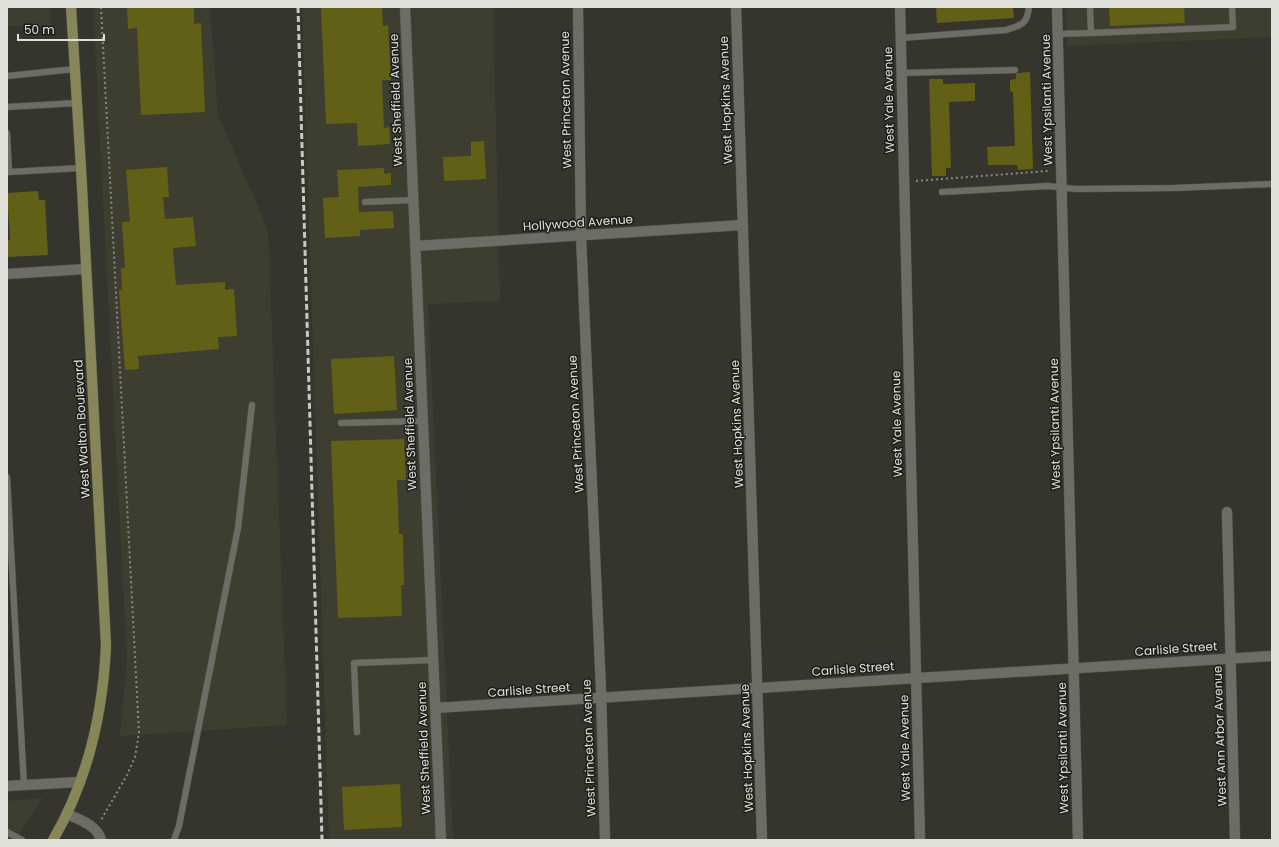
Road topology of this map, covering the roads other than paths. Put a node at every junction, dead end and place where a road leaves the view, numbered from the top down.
1 (71, 7) edge
2 (405, 7) edge
3 (578, 7) edge
4 (736, 7) edge
5 (900, 7) edge
6 (1029, 7) edge
7 (1058, 7) edge
8 (1090, 7) edge
9 (1232, 7) edge
10 (1091, 33) junction
11 (1058, 34) junction
12 (901, 38) junction
13 (75, 69) junction
14 (1014, 70) dead end
15 (902, 73) junction
16 (7, 76) edge
17 (77, 103) junction
18 (7, 107) edge
19 (7, 133) edge
20 (81, 168) junction
21 (8, 172) edge
22 (1272, 184) edge
23 (1062, 188) junction
24 (942, 192) dead end
25 (413, 200) junction
26 (365, 202) dead end
27 (743, 225) junction
28 (581, 236) junction
29 (415, 246) junction
30 (86, 269) junction
31 (7, 274) edge
32 (252, 405) dead end
33 (423, 421) junction
34 (341, 423) dead end
35 (7, 477) edge
36 (1226, 512) dead end
37 (1272, 656) edge
38 (1230, 659) junction
39 (433, 660) junction
40 (1074, 669) junction
41 (916, 678) junction
42 (758, 688) junction
43 (601, 698) junction
44 (435, 708) junction
45 (357, 732) dead end
46 (80, 782) junction
47 (24, 785) junction
48 (7, 786) edge
49 (67, 814) junction
50 (7, 832) edge
51 (22, 840) edge
52 (53, 840) edge
53 (101, 840) edge
54 (174, 840) edge
55 (441, 840) edge
56 (605, 840) edge
57 (762, 840) edge
58 (920, 840) edge
59 (1078, 840) edge
60 (1235, 840) edge

1 - 13 main road, West Walton Boulevard
2 - 25 street, West Sheffield Avenue
3 - 28 street, West Princeton Avenue
4 - 27 street, West Hopkins Avenue
5 - 12 street, West Yale Avenue
6 - 12 lane
7 - 11 street, West Ypsilanti Avenue
8 - 10 lane
9 - 10 lane
10 - 11 lane
11 - 23 street, West Ypsilanti Avenue
12 - 15 street, West Yale Avenue
13 - 16 lane
13 - 17 main road, West Walton Boulevard
14 - 15 lane
15 - 41 street, West Yale Avenue
17 - 18 lane
17 - 20 main road, West Walton Boulevard
19 - 21 lane
20 - 21 lane
20 - 30 main road, West Walton Boulevard
22 - 23 lane
23 - 24 lane
23 - 40 street, West Ypsilanti Avenue
25 - 26 lane
25 - 29 street, West Sheffield Avenue
27 - 28 street, Hollywood Avenue
27 - 42 street, West Hopkins Avenue
28 - 29 street, Hollywood Avenue
28 - 43 street, West Princeton Avenue
29 - 33 street, West Sheffield Avenue
30 - 31 street
30 - 46 main road, West Walton Boulevard
32 - 54 lane
33 - 34 lane
33 - 39 street, West Sheffield Avenue
35 - 47 lane
36 - 38 street, West Ann Arbor Avenue
37 - 38 street, Carlisle Street
38 - 40 street, Carlisle Street
38 - 60 street, West Ann Arbor Avenue
39 - 44 street, West Sheffield Avenue
39 - 45 lane
40 - 41 street, Carlisle Street
40 - 59 street, West Ypsilanti Avenue
41 - 42 street, Carlisle Street
41 - 58 street, West Yale Avenue
42 - 43 street, Carlisle Street
42 - 57 street, West Hopkins Avenue
43 - 44 street, Carlisle Street
43 - 56 street, West Princeton Avenue
44 - 55 street, West Sheffield Avenue
46 - 47 street
46 - 49 main road, West Walton Boulevard
47 - 48 street
49 - 52 main road, West Walton Boulevard
49 - 53 street
50 - 51 lane

